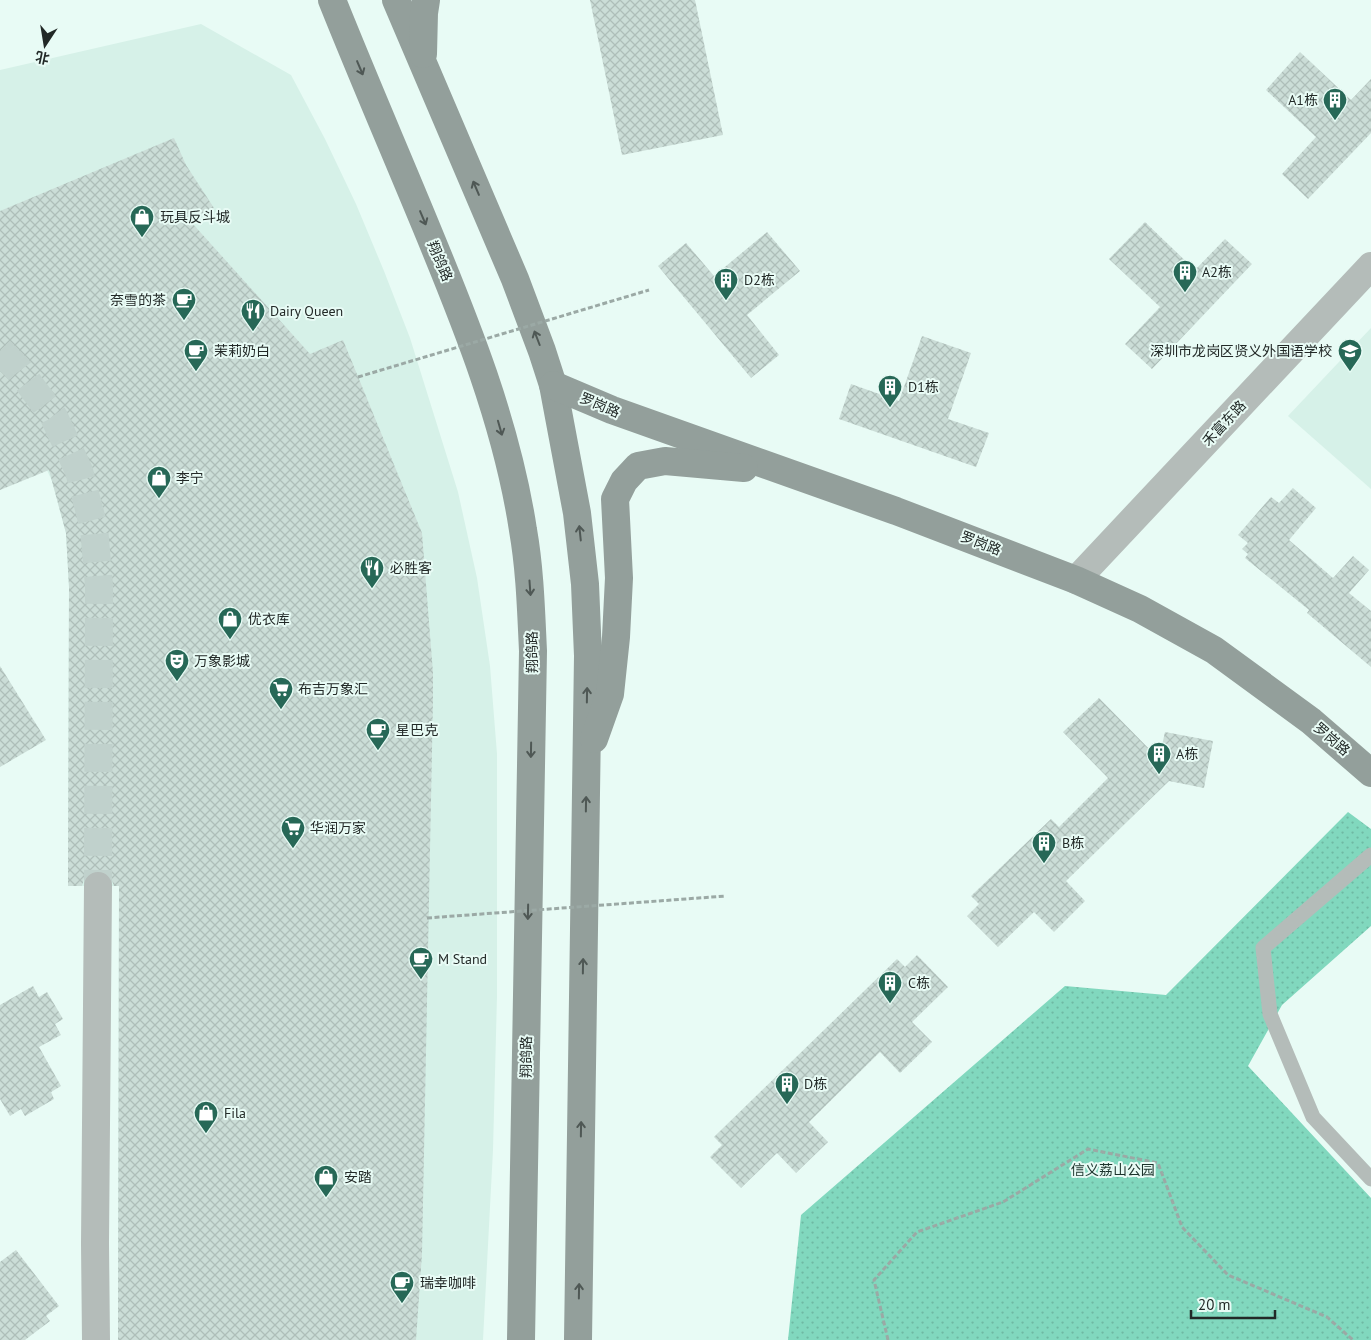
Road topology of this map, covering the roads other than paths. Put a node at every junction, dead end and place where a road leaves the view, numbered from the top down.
1 (311, 0) edge
2 (396, 0) edge
3 (426, 0) edge
4 (336, 12) edge
5 (423, 63) junction
6 (1371, 266) edge
7 (553, 385) junction
8 (782, 471) junction
9 (1076, 580) junction
10 (586, 761) junction
11 (1371, 773) edge
12 (1371, 855) edge
13 (98, 886) tunnel mouth
14 (1371, 1179) edge
15 (96, 1340) edge
16 (521, 1340) edge
17 (578, 1340) edge

1 - 4 street
2 - 5 street
3 - 5 street
4 -> 16 street, 翔鸽路
7 -> 5 street
6 - 9 street, 禾富东路
7 - 8 street, 罗岗路
10 -> 7 street
8 - 9 street, 罗岗路
8 - 10 street
9 - 11 street, 罗岗路
17 -> 10 street
12 - 14 lane
13 - 15 street

